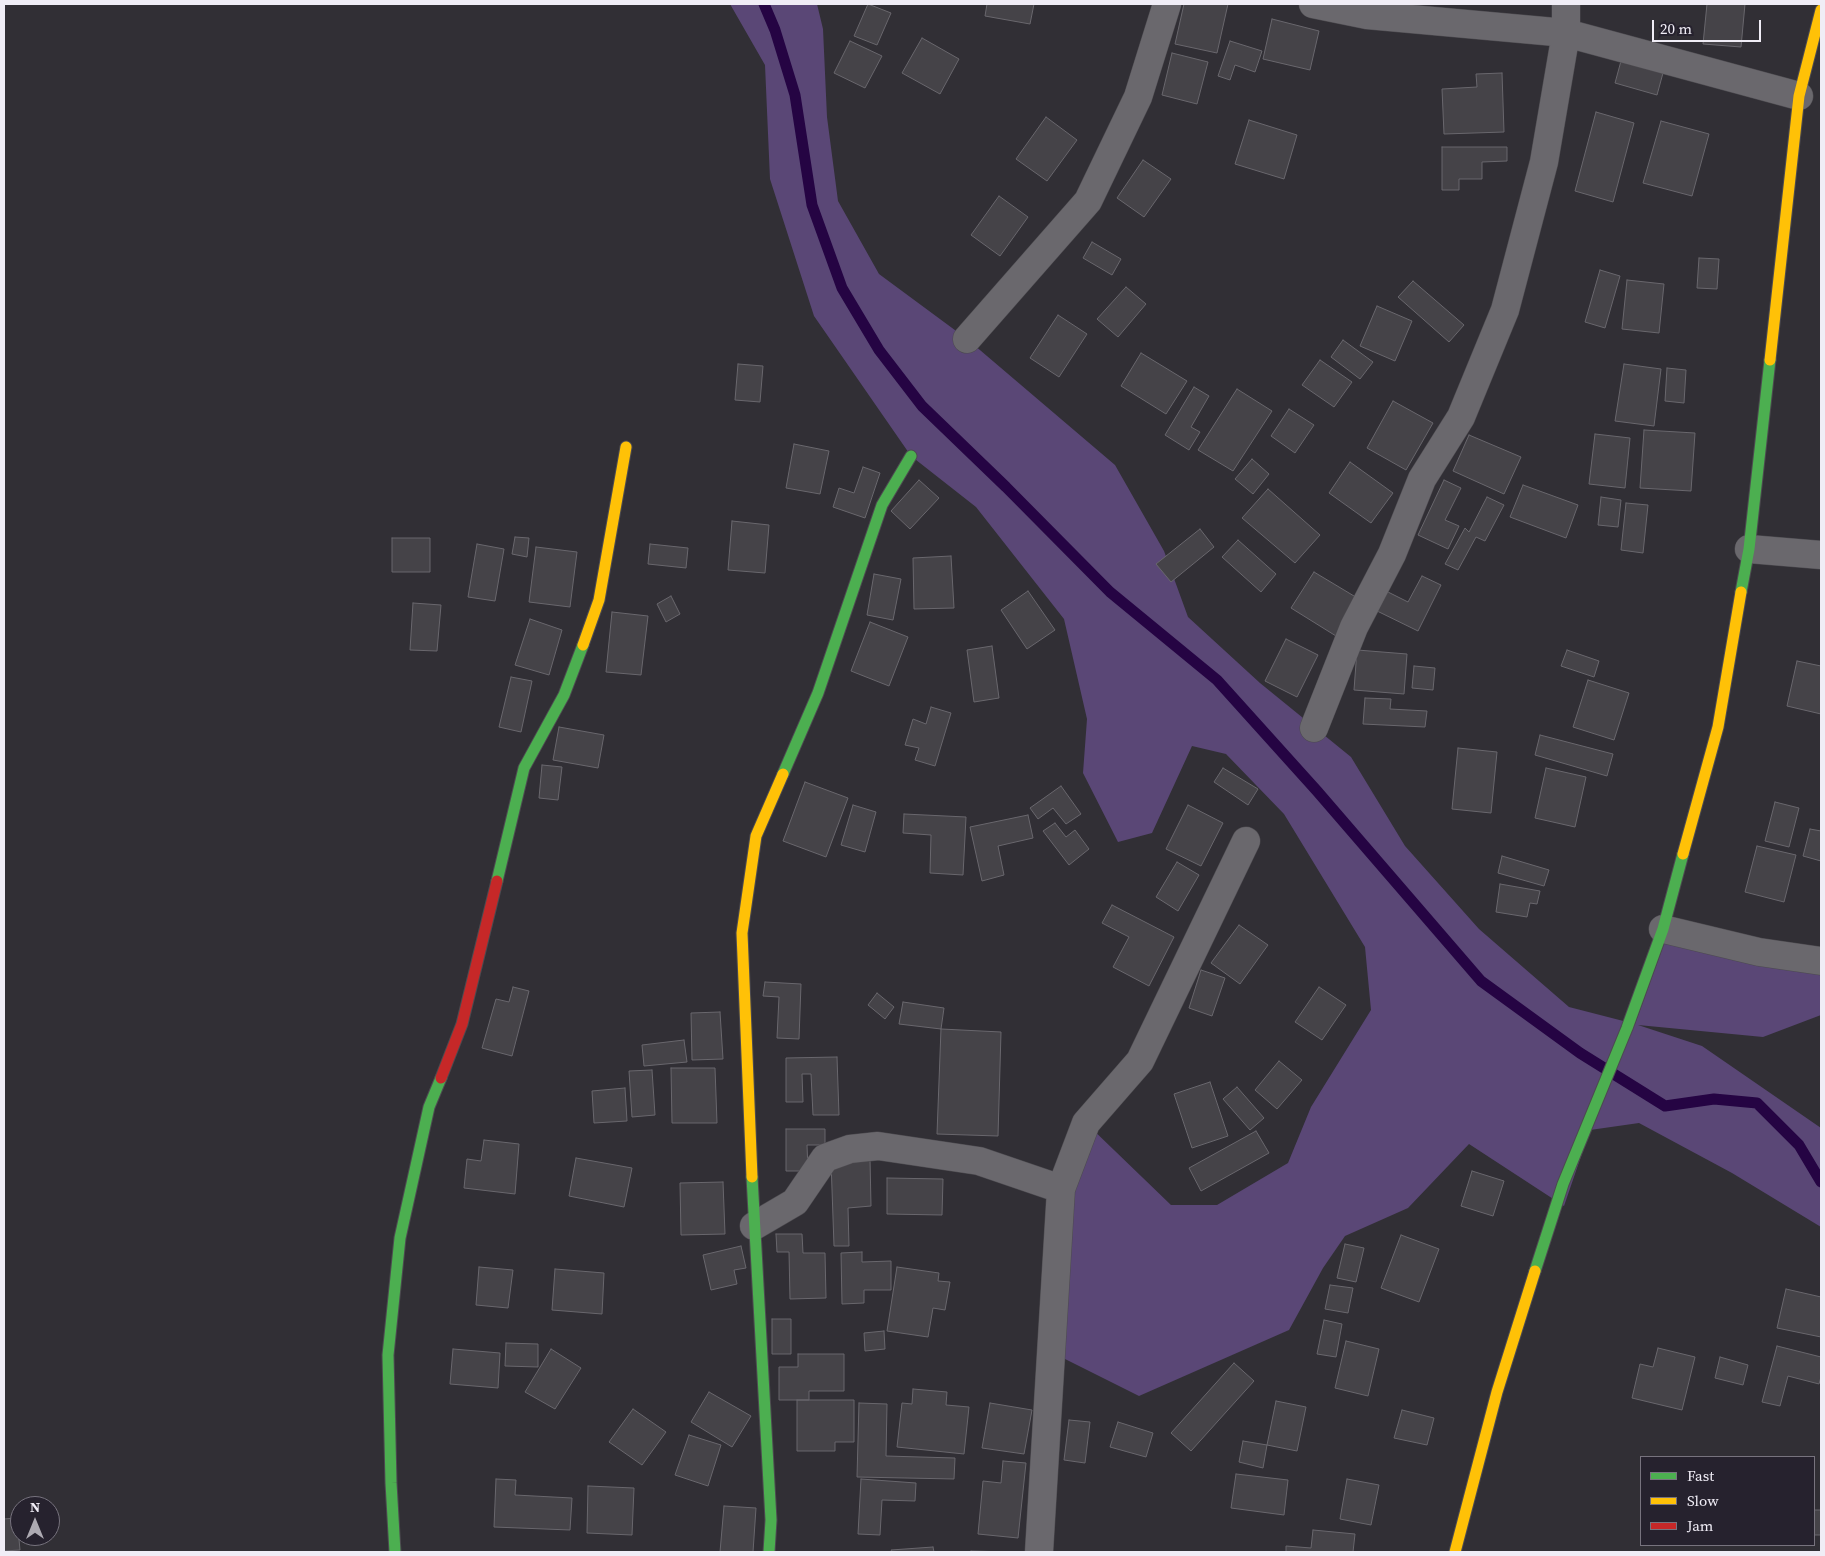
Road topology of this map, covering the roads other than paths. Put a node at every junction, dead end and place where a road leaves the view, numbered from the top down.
1 (1166, 4) edge
2 (1313, 4) edge
3 (1566, 4) edge
4 (1821, 10) edge
5 (1566, 33) junction
6 (1799, 96) junction
7 (967, 339) dead end
8 (626, 447) dead end
9 (911, 456) dead end
10 (1749, 549) junction
11 (1821, 554) edge
12 (1314, 728) dead end
13 (1246, 841) dead end
14 (1663, 929) junction
15 (1821, 961) edge
16 (1061, 1189) junction
17 (754, 1226) junction
18 (395, 1552) edge
19 (769, 1552) edge
20 (1039, 1552) edge
21 (1455, 1552) edge

1 - 7 street
2 - 5 street
3 - 5 street
4 - 6 street
5 - 6 street
5 - 12 street
6 - 10 street
8 - 18 street
9 - 17 street
10 - 11 street
10 - 14 street
13 - 16 street
14 - 15 street
14 - 21 street
16 - 17 street
16 - 20 street
17 - 19 street

